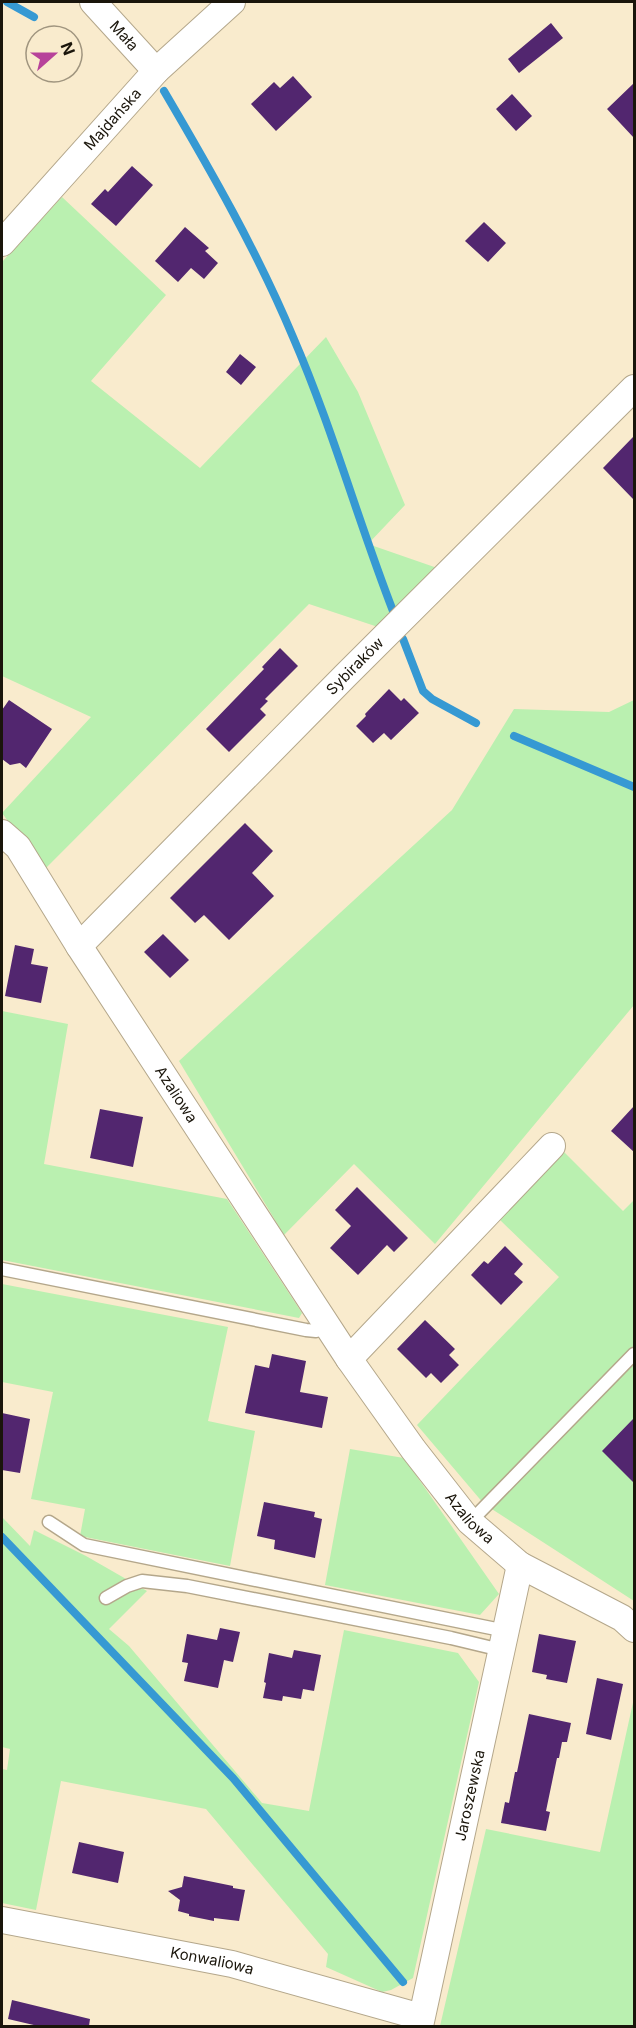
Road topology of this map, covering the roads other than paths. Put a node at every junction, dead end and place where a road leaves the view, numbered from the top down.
1 (93, 2) edge
2 (232, 2) edge
3 (156, 71) junction
4 (2, 243) edge
5 (634, 388) edge
6 (2, 833) edge
7 (79, 946) junction
8 (552, 1146) dead end
9 (2, 1269) edge
10 (328, 1327) junction
11 (634, 1354) edge
12 (349, 1359) junction
13 (49, 1522) dead end
14 (470, 1522) junction
15 (520, 1565) junction
16 (106, 1598) dead end
17 (634, 1629) edge
18 (503, 1640) junction
19 (2, 1920) edge
20 (421, 2022) edge

1 - 3 street, Mała
2 - 3 street, Majdańska
3 - 4 street, Majdańska
5 - 7 street, Sybiraków
6 - 7 street, Azaliowa
7 - 10 street, Azaliowa
8 - 12 street
9 - 10 lane
10 - 12 street, Azaliowa
11 - 14 lane
12 - 14 street, Azaliowa
13 - 18 lane
14 - 15 street, Azaliowa
15 - 17 street, Azaliowa
15 - 18 street, Jaroszewska
16 - 18 lane
18 - 20 street, Jaroszewska
19 - 20 street, Konwaliowa

